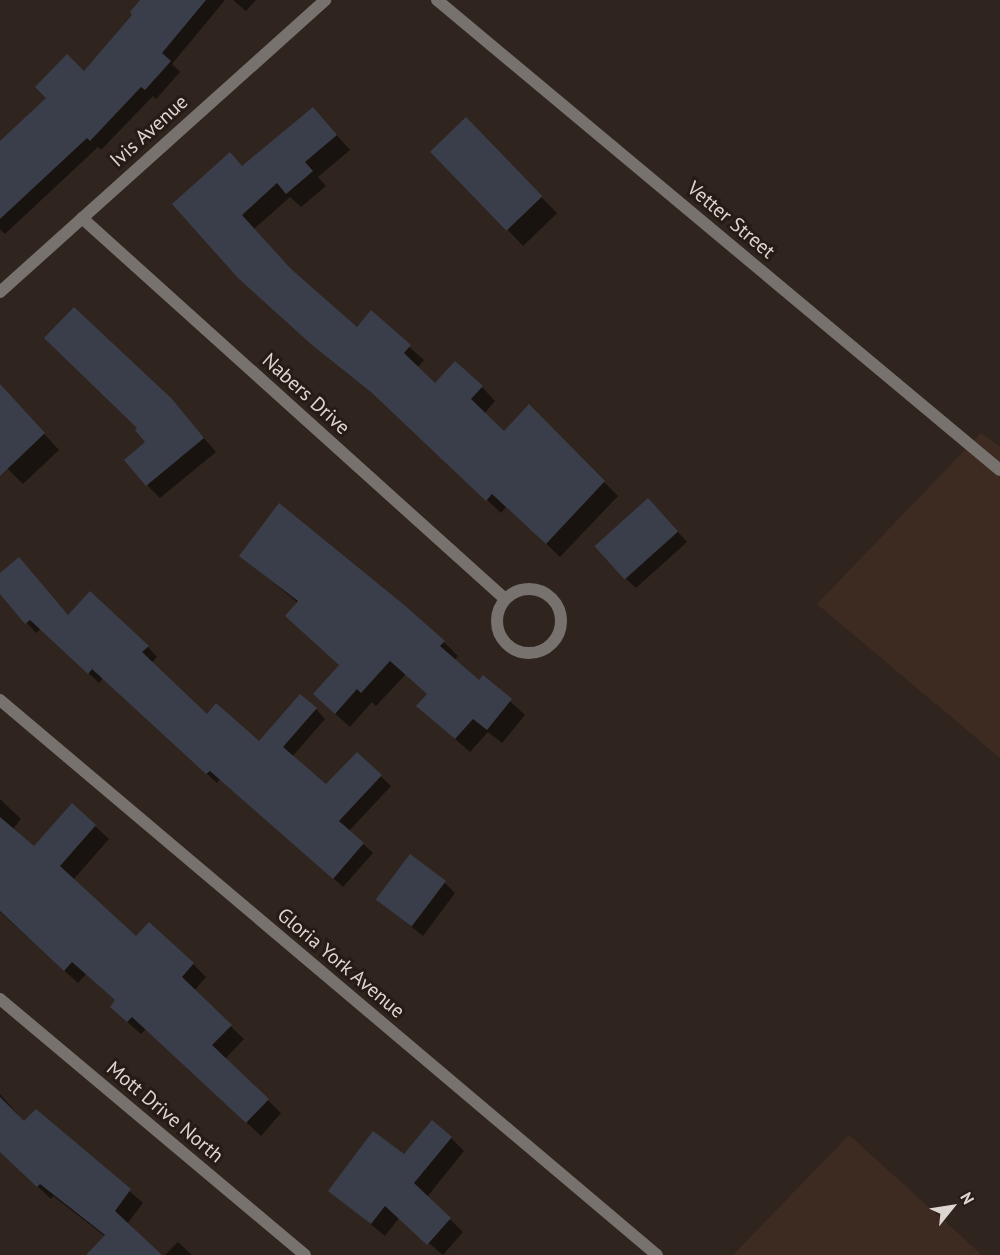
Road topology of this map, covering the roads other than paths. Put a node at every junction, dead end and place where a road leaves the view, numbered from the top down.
1 (325, 0) edge
2 (437, 0) edge
3 (81, 218) junction
4 (0, 292) edge
5 (1000, 471) edge
6 (505, 599) junction
7 (0, 700) edge
8 (0, 999) edge
9 (302, 1254) edge
10 (657, 1255) edge

1 - 3 street, Ivis Avenue
2 - 5 street, Vetter Street
3 - 4 street, Ivis Avenue
3 - 6 street, Nabers Drive
6 - 6 street
7 - 10 street, Gloria York Avenue
8 - 9 street, Mott Drive North

